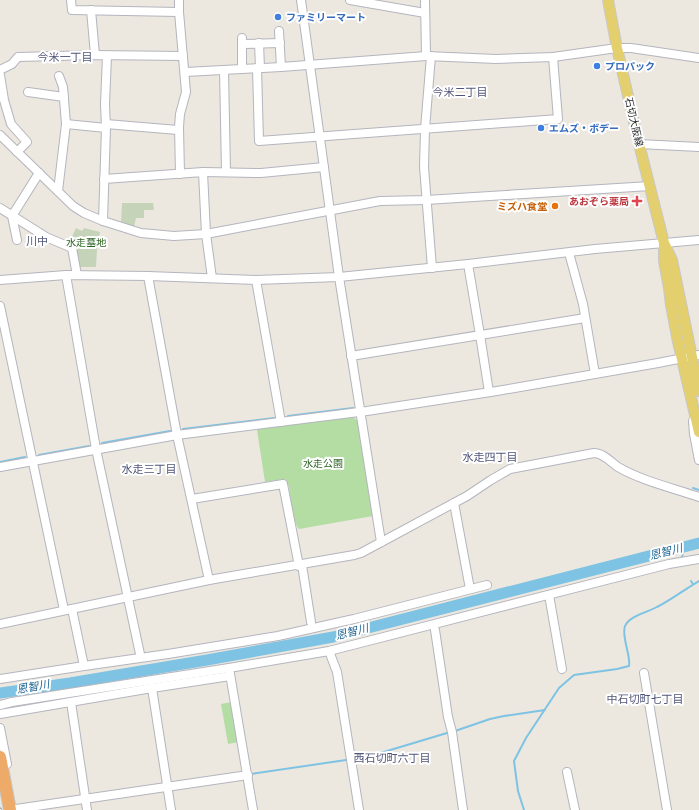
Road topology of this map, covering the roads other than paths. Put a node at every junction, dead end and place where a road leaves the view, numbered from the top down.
1 (71, 0) edge
2 (179, 0) edge
3 (301, 0) edge
4 (350, 0) edge
5 (425, 0) edge
6 (608, 0) edge
7 (91, 10) junction
8 (179, 12) junction
9 (425, 12) junction
10 (279, 32) dead end
11 (259, 43) junction
12 (280, 43) junction
13 (617, 48) junction
14 (95, 56) junction
15 (107, 56) junction
16 (183, 56) junction
17 (428, 56) junction
18 (553, 57) junction
19 (699, 58) edge
20 (310, 64) junction
21 (281, 67) junction
22 (258, 68) junction
23 (242, 69) junction
24 (0, 70) edge
25 (224, 70) junction
26 (185, 72) junction
27 (0, 75) edge
28 (59, 76) dead end
29 (28, 92) dead end
30 (64, 96) junction
31 (66, 124) junction
32 (106, 126) junction
33 (425, 129) junction
34 (178, 130) junction
35 (0, 135) edge
36 (320, 137) junction
37 (639, 144) junction
38 (699, 147) edge
39 (17, 152) junction
40 (324, 167) junction
41 (203, 172) junction
42 (226, 172) junction
43 (39, 173) junction
44 (180, 174) junction
45 (104, 179) junction
46 (650, 186) junction
47 (58, 191) junction
48 (426, 200) junction
49 (0, 208) edge
50 (330, 211) junction
51 (12, 216) junction
52 (103, 221) junction
53 (206, 234) junction
54 (17, 240) dead end
55 (699, 240) edge
56 (664, 242) junction
57 (569, 253) junction
58 (468, 264) junction
59 (432, 268) junction
60 (66, 275) junction
61 (77, 275) junction
62 (148, 276) junction
63 (338, 277) junction
64 (212, 278) junction
65 (0, 280) edge
66 (256, 280) junction
67 (0, 306) edge
68 (585, 318) junction
69 (480, 335) junction
70 (351, 356) junction
71 (691, 357) edge
72 (699, 372) edge
73 (595, 374) junction
74 (699, 391) edge
75 (489, 392) junction
76 (693, 408) junction
77 (360, 412) junction
78 (281, 422) junction
79 (699, 432) edge
80 (178, 435) junction
81 (96, 449) junction
82 (699, 460) edge
83 (33, 461) junction
84 (0, 466) edge
85 (699, 497) edge
86 (192, 500) junction
87 (454, 503) junction
88 (381, 542) junction
89 (699, 559) edge
90 (300, 565) junction
91 (209, 580) junction
92 (487, 585) dead end
93 (470, 589) junction
94 (549, 595) junction
95 (128, 597) junction
96 (68, 610) junction
97 (311, 622) dead end
98 (0, 624) edge
99 (435, 630) dead end
100 (329, 651) junction
101 (140, 654) dead end
102 (84, 666) junction
103 (562, 669) dead end
104 (230, 672) junction
105 (644, 673) dead end
106 (0, 679) edge
107 (152, 688) junction
108 (71, 702) junction
109 (0, 706) edge
110 (0, 714) edge
111 (0, 728) edge
112 (0, 757) edge
113 (0, 761) edge
114 (567, 772) dead end
115 (248, 775) junction
116 (168, 787) junction
117 (86, 800) junction
118 (9, 810) edge
119 (16, 810) edge
120 (87, 810) edge
121 (171, 810) edge
122 (253, 810) edge
123 (359, 810) edge
124 (463, 810) edge
125 (575, 810) edge
126 (667, 810) edge

1 - 7 street
2 - 8 street
3 - 20 street
4 - 9 street
5 - 9 street
6 - 13 main road, 石切大阪線
7 - 8 street
7 - 14 street
8 - 16 street
9 - 17 street
10 - 12 street
11 - 12 street
11 - 22 street
11 - 23 street
12 - 21 street
13 - 18 street
13 - 19 street
13 - 37 main road, 石切大阪線
14 - 15 street
14 - 24 street
15 - 16 street
15 - 32 street
16 - 26 street
17 - 18 street
17 - 20 street
17 - 33 street
18 - 33 street
20 - 21 street
20 - 36 street
21 - 22 street
22 - 23 street
22 - 36 street
23 - 25 street
25 - 26 street
25 - 42 street
26 - 34 street
27 - 39 street
28 - 30 street
29 - 30 street
30 - 31 street
31 - 32 street
31 - 47 street
32 - 34 street
32 - 45 street
33 - 36 street
33 - 48 street
34 - 44 street
35 - 39 street
36 - 40 street
37 - 38 street
37 - 46 main road, 石切大阪線
39 - 43 street
40 - 42 street
40 - 50 street
41 - 42 street
41 - 44 street
41 - 53 street
43 - 47 street
43 - 51 street
44 - 45 street
45 - 52 street
46 - 48 street
46 - 56 main road, 石切大阪線
47 - 52 street
48 - 50 street
48 - 59 street
49 - 51 street
50 - 53 street
50 - 63 street
51 - 54 street
51 - 61 street
52 - 53 street
53 - 64 street
55 - 56 street
56 - 57 street
56 - 71 main road, 石切大阪線
57 - 58 street
57 - 68 street
58 - 59 street
58 - 69 street
59 - 63 street
60 - 61 street
60 - 65 street
60 - 81 street
61 - 62 street
62 - 64 street
62 - 80 street
63 - 66 street
63 - 70 street
64 - 66 street
66 - 78 street
67 - 83 street
68 - 69 street
68 - 73 street
69 - 70 street
69 - 75 street
70 - 77 street
71 - 72 street
71 - 73 street
71 - 74 main road, 石切大阪線
71 - 76 main road, 石切大阪線
73 - 75 street
75 - 77 street
76 - 79 main road, 石切大阪線
76 - 82 street
77 - 78 street
77 - 88 street
78 - 80 street
80 - 81 street
80 - 86 street
81 - 83 street
81 - 95 street
83 - 84 street
83 - 96 street
85 - 87 street
86 - 90 street
86 - 91 street
87 - 88 street
87 - 93 street
88 - 90 street
89 - 94 street
90 - 91 street
90 - 97 street
91 - 95 street
92 - 93 street
93 - 102 street
94 - 100 street
94 - 103 street
95 - 96 street
95 - 101 street
96 - 98 street
96 - 102 street
99 - 124 street
100 - 104 street
100 - 123 street
102 - 106 street
104 - 107 street
104 - 109 street
104 - 115 street
105 - 126 street
107 - 108 street
107 - 116 street
108 - 110 street
108 - 117 street
111 - 119 street
112 - 118 highway
113 - 118 highway
114 - 125 street
115 - 116 street
115 - 122 street
116 - 117 street
116 - 121 street
117 - 119 street
117 - 120 street

